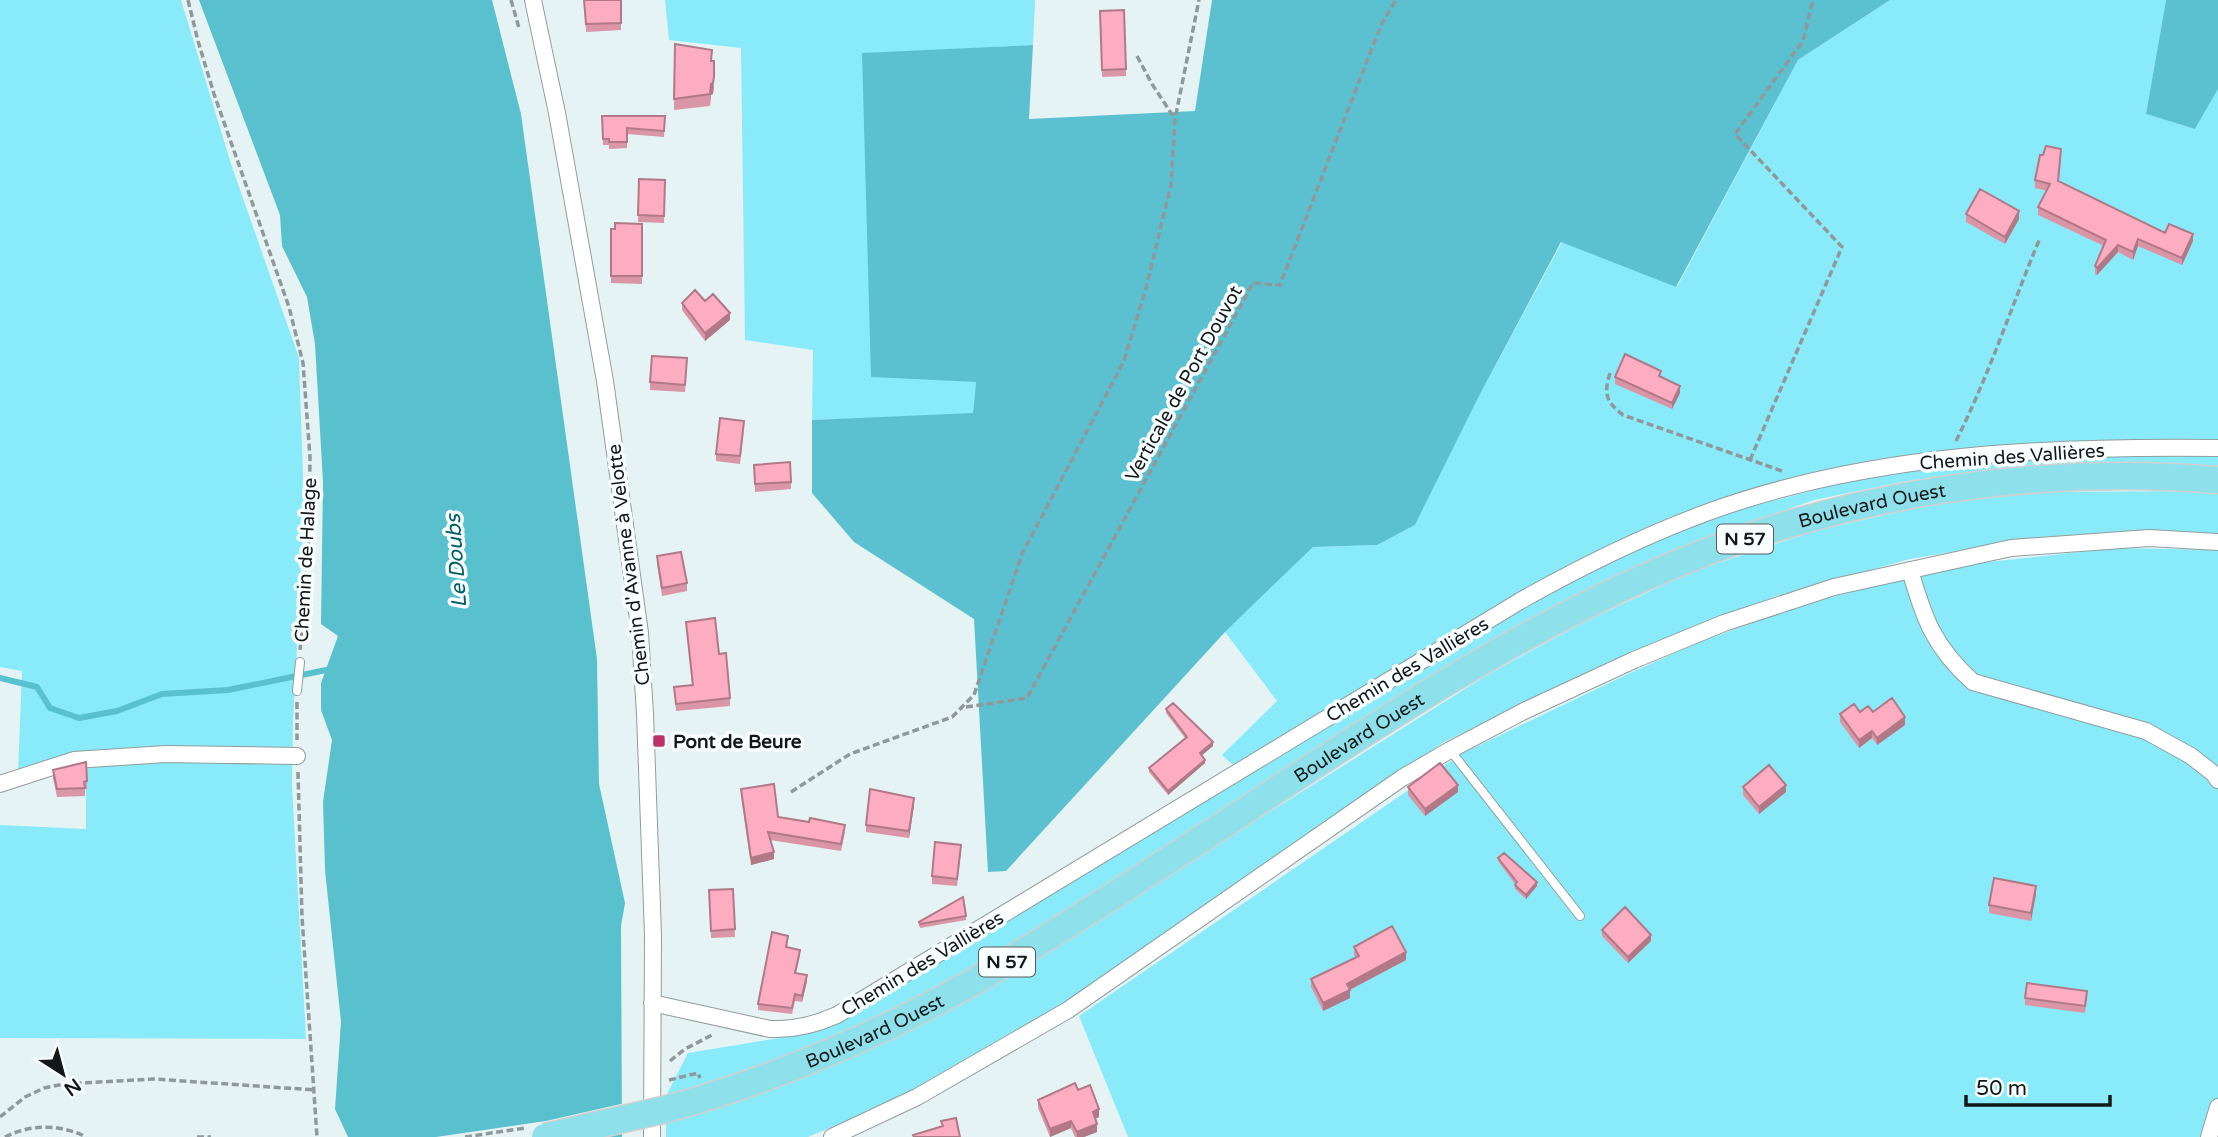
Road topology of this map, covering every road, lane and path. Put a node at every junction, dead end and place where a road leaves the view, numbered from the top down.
1 (188, 0) edge
2 (511, 0) edge
3 (533, 0) edge
4 (1199, 0) edge
5 (1396, 0) edge
6 (1813, 0) edge
7 (522, 37) dead end
8 (1138, 56) dead end
9 (1175, 119) junction
10 (2040, 237) dead end
11 (1610, 373) dead end
12 (2218, 448) edge
13 (1948, 458) junction
14 (1749, 460) junction
15 (2218, 480) edge
16 (1792, 487) junction
17 (2218, 542) edge
18 (1910, 570) junction
19 (300, 662) joint
20 (297, 691) joint
21 (965, 707) junction
22 (1450, 750) junction
23 (297, 757) junction
24 (2218, 780) edge
25 (0, 784) edge
26 (791, 792) dead end
27 (1580, 916) dead end
28 (652, 1003) junction
29 (735, 1023) junction
30 (701, 1083) dead end
31 (651, 1084) junction
32 (315, 1090) junction
33 (2218, 1107) edge
34 (0, 1117) edge
35 (5, 1137) edge
36 (86, 1137) edge
37 (197, 1137) edge
38 (211, 1137) edge
39 (317, 1137) edge
40 (545, 1137) edge
41 (652, 1137) edge
42 (832, 1137) edge
43 (2209, 1137) edge

1 - 19 path, Chemin de Halage
2 - 7 path
3 - 28 street, Chemin d'Avanne à Velotte
4 - 9 path
5 - 21 path, Verticale de Port Douvot
6 - 14 path
8 - 9 path
9 - 21 path
10 - 13 path
11 - 14 path
12 - 13 street, Chemin des Vallières
13 - 16 street, Chemin des Vallières
14 - 16 path
15 - 40 main road, Boulevard Ouest / N 57, bridge
16 - 29 street, Chemin des Vallières
17 - 18 street
18 - 22 street
18 - 24 street
19 - 20 lane, Chemin de Halage
20 - 23 path
21 - 26 path
22 - 27 lane
22 - 42 street
23 - 25 street
23 - 32 path
28 - 29 street, Chemin des Vallières
28 - 31 street, Chemin d'Avanne à Velotte
29 - 31 path
30 - 31 path
31 - 41 street, Chemin d'Avanne à Velotte
32 - 34 path
32 - 39 path
33 - 43 street
35 - 36 path
37 - 38 path

